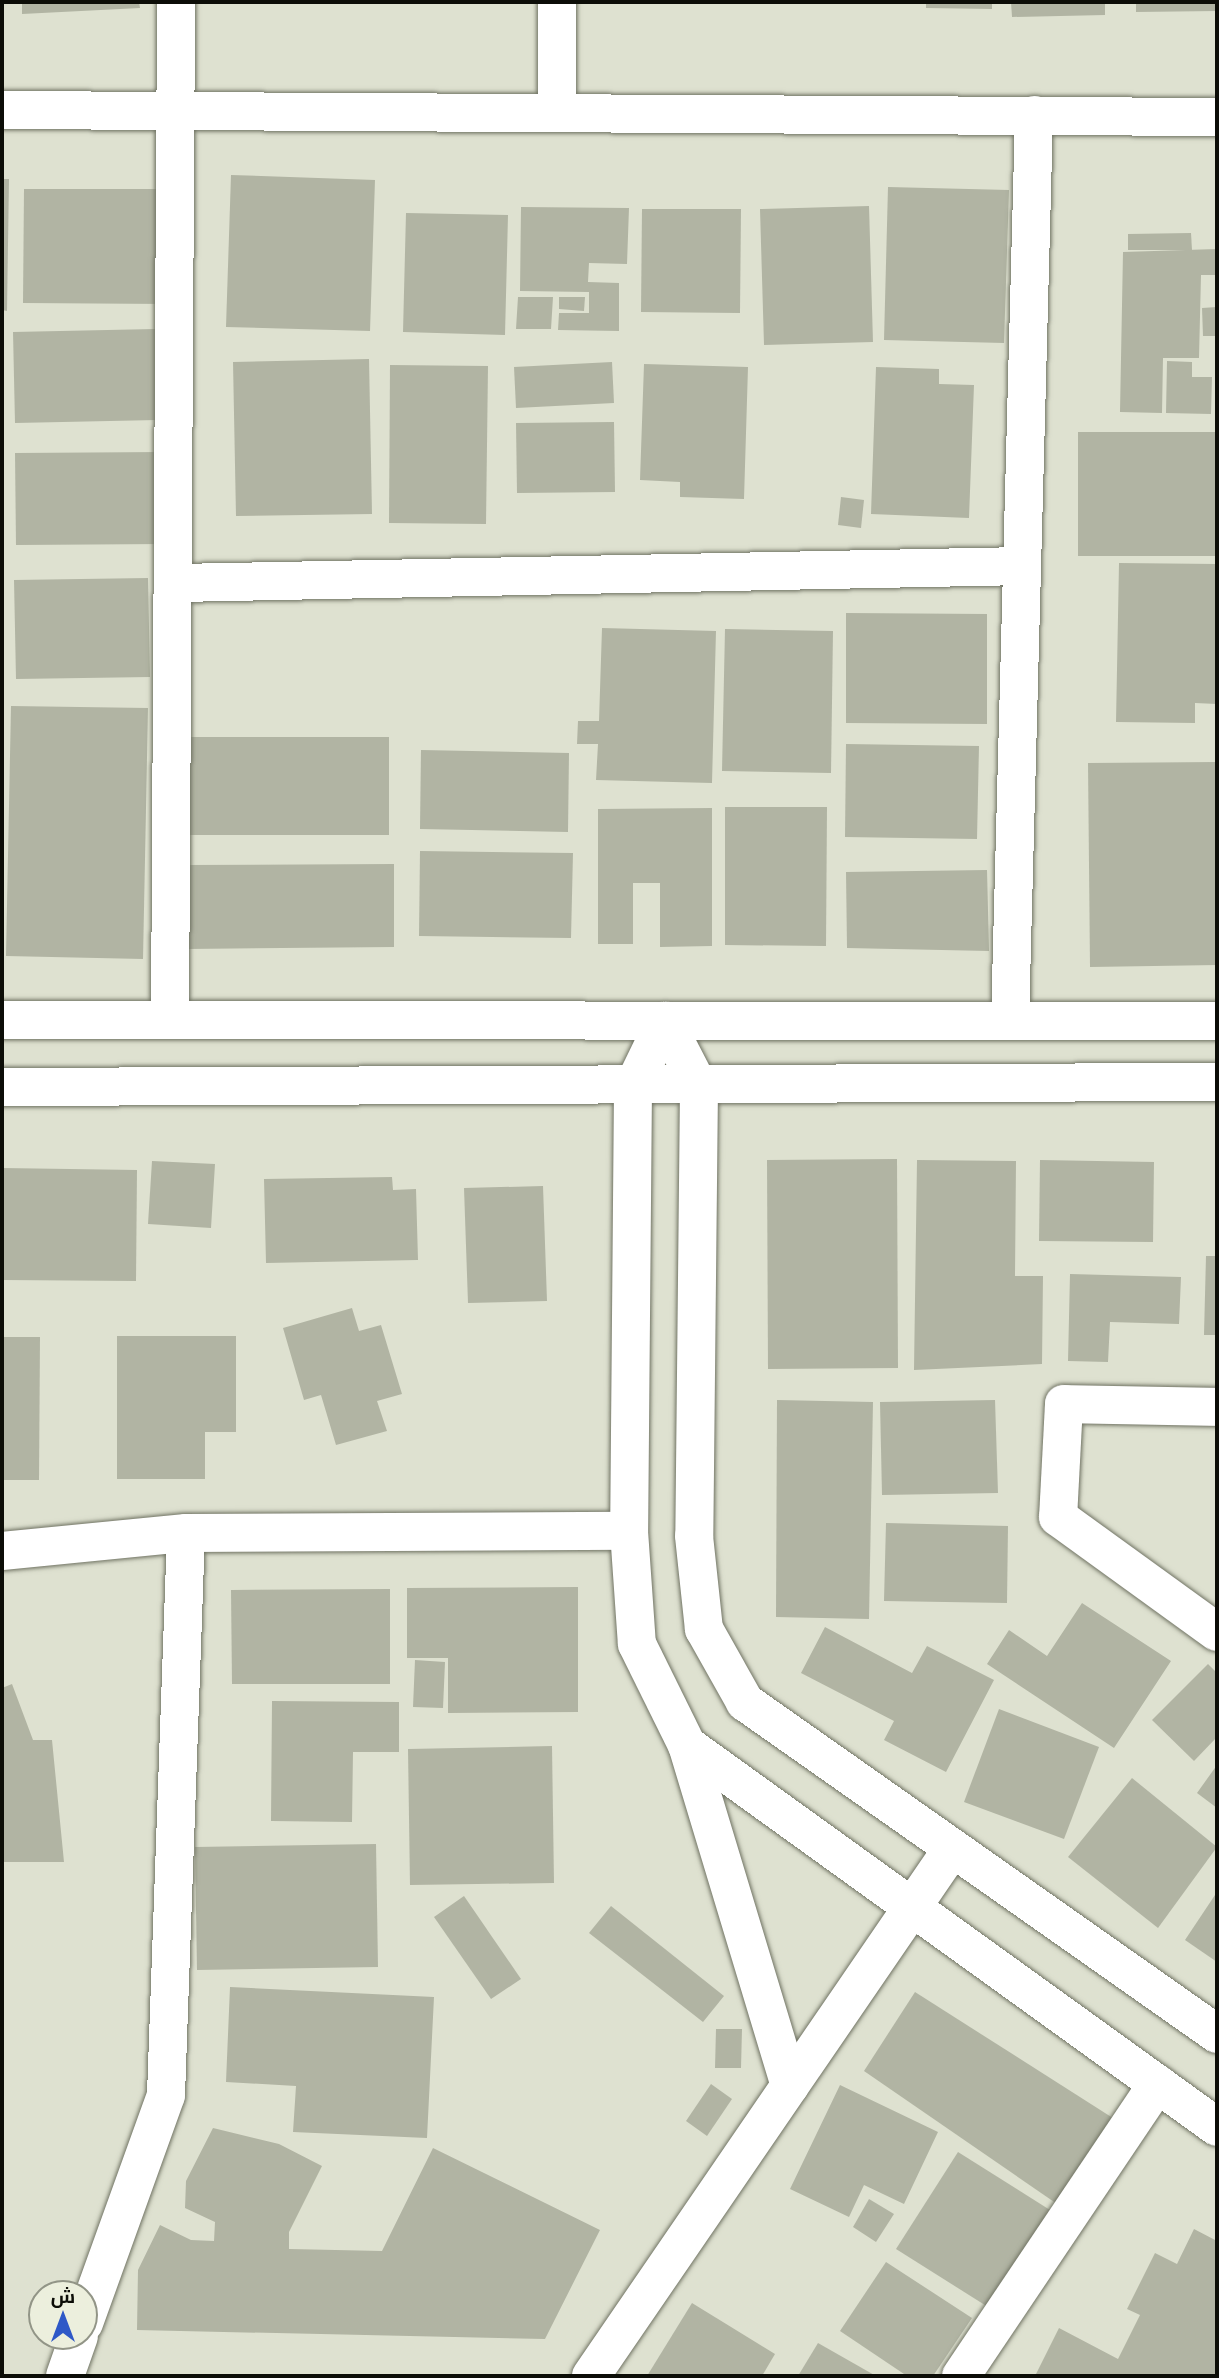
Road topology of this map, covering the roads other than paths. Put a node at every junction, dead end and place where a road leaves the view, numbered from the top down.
1 (176, 2) edge
2 (557, 2) edge
3 (2, 110) edge
4 (178, 111) junction
5 (557, 112) junction
6 (1034, 115) junction
7 (1217, 117) edge
8 (1022, 566) junction
9 (178, 583) junction
10 (2, 1020) edge
11 (170, 1020) junction
12 (666, 1021) junction
13 (1010, 1021) junction
14 (1217, 1021) edge
15 (1217, 1082) edge
16 (2, 1087) edge
17 (633, 1087) junction
18 (699, 1087) junction
19 (1217, 1407) edge
20 (629, 1531) junction
21 (187, 1533) junction
22 (2, 1551) edge
23 (1217, 1632) edge
24 (687, 1745) junction
25 (952, 1849) junction
26 (909, 1910) junction
27 (1217, 2034) edge
28 (1157, 2084) junction
29 (790, 2086) junction
30 (1217, 2127) edge
31 (98, 2284) edge
32 (74, 2350) edge
33 (590, 2372) edge
34 (65, 2376) edge
35 (961, 2376) edge

1 - 4 street
2 - 5 street
3 - 4 street
4 - 5 street
4 - 9 street
5 - 6 street
6 - 7 street
6 - 8 street
8 - 9 street
8 - 13 street
9 - 11 street
10 - 11 street
11 - 12 street
12 - 13 street
12 - 17 street
12 - 18 street
13 - 14 street
15 - 18 street
16 - 17 street
17 - 18 street
17 - 20 street
18 - 25 street
19 - 23 street
20 - 21 street
20 - 24 street
21 - 22 street
21 - 31 street
24 - 26 street
24 - 29 street
25 - 26 street
25 - 27 street
26 - 28 street
26 - 29 street
28 - 30 street
28 - 35 street
29 - 33 street
32 - 34 street

